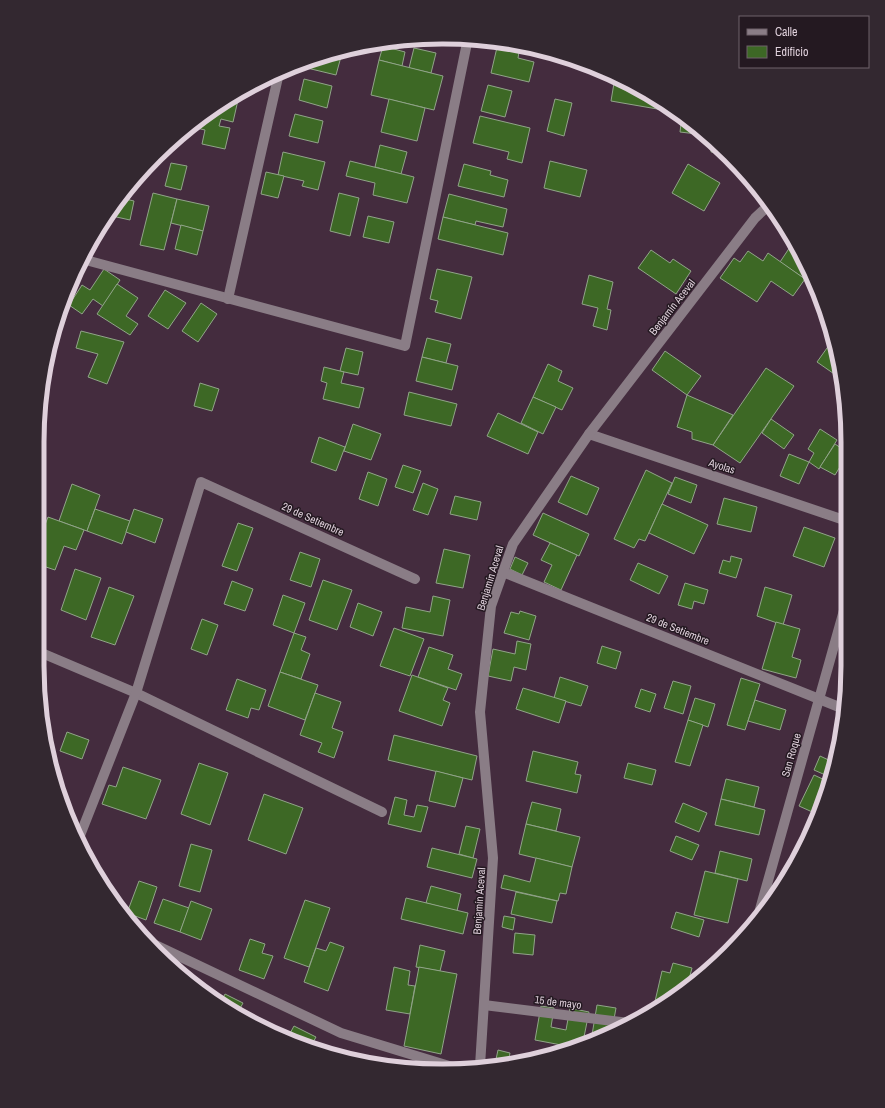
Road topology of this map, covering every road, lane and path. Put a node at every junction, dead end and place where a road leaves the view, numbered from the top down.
1 (467, 45) edge
2 (277, 80) edge
3 (765, 208) edge
4 (88, 261) edge
5 (228, 298) junction
6 (589, 434) junction
7 (841, 519) edge
8 (503, 572) junction
9 (415, 579) dead end
10 (841, 621) edge
11 (44, 654) edge
12 (136, 693) junction
13 (819, 698) junction
14 (839, 707) edge
15 (382, 812) dead end
16 (81, 833) edge
17 (761, 905) edge
18 (162, 948) edge
19 (484, 1005) junction
20 (619, 1023) edge
21 (480, 1062) edge
22 (442, 1064) edge

1 - 5 street
2 - 5 street
3 - 6 street, Benjamín Aceval
4 - 5 street
6 - 7 street, Ayolas
6 - 8 street, Benjamín Aceval
8 - 13 street, 29 de Setiembre
8 - 19 street, Benjamín Aceval
9 - 12 street, 29 de Setiembre
10 - 13 street, San Roque
11 - 12 street
12 - 15 street
12 - 16 street
13 - 14 street, 29 de Setiembre
13 - 17 street, San Roque
18 - 22 street
19 - 20 street, 15 de mayo
19 - 21 street, Benjamín Aceval

